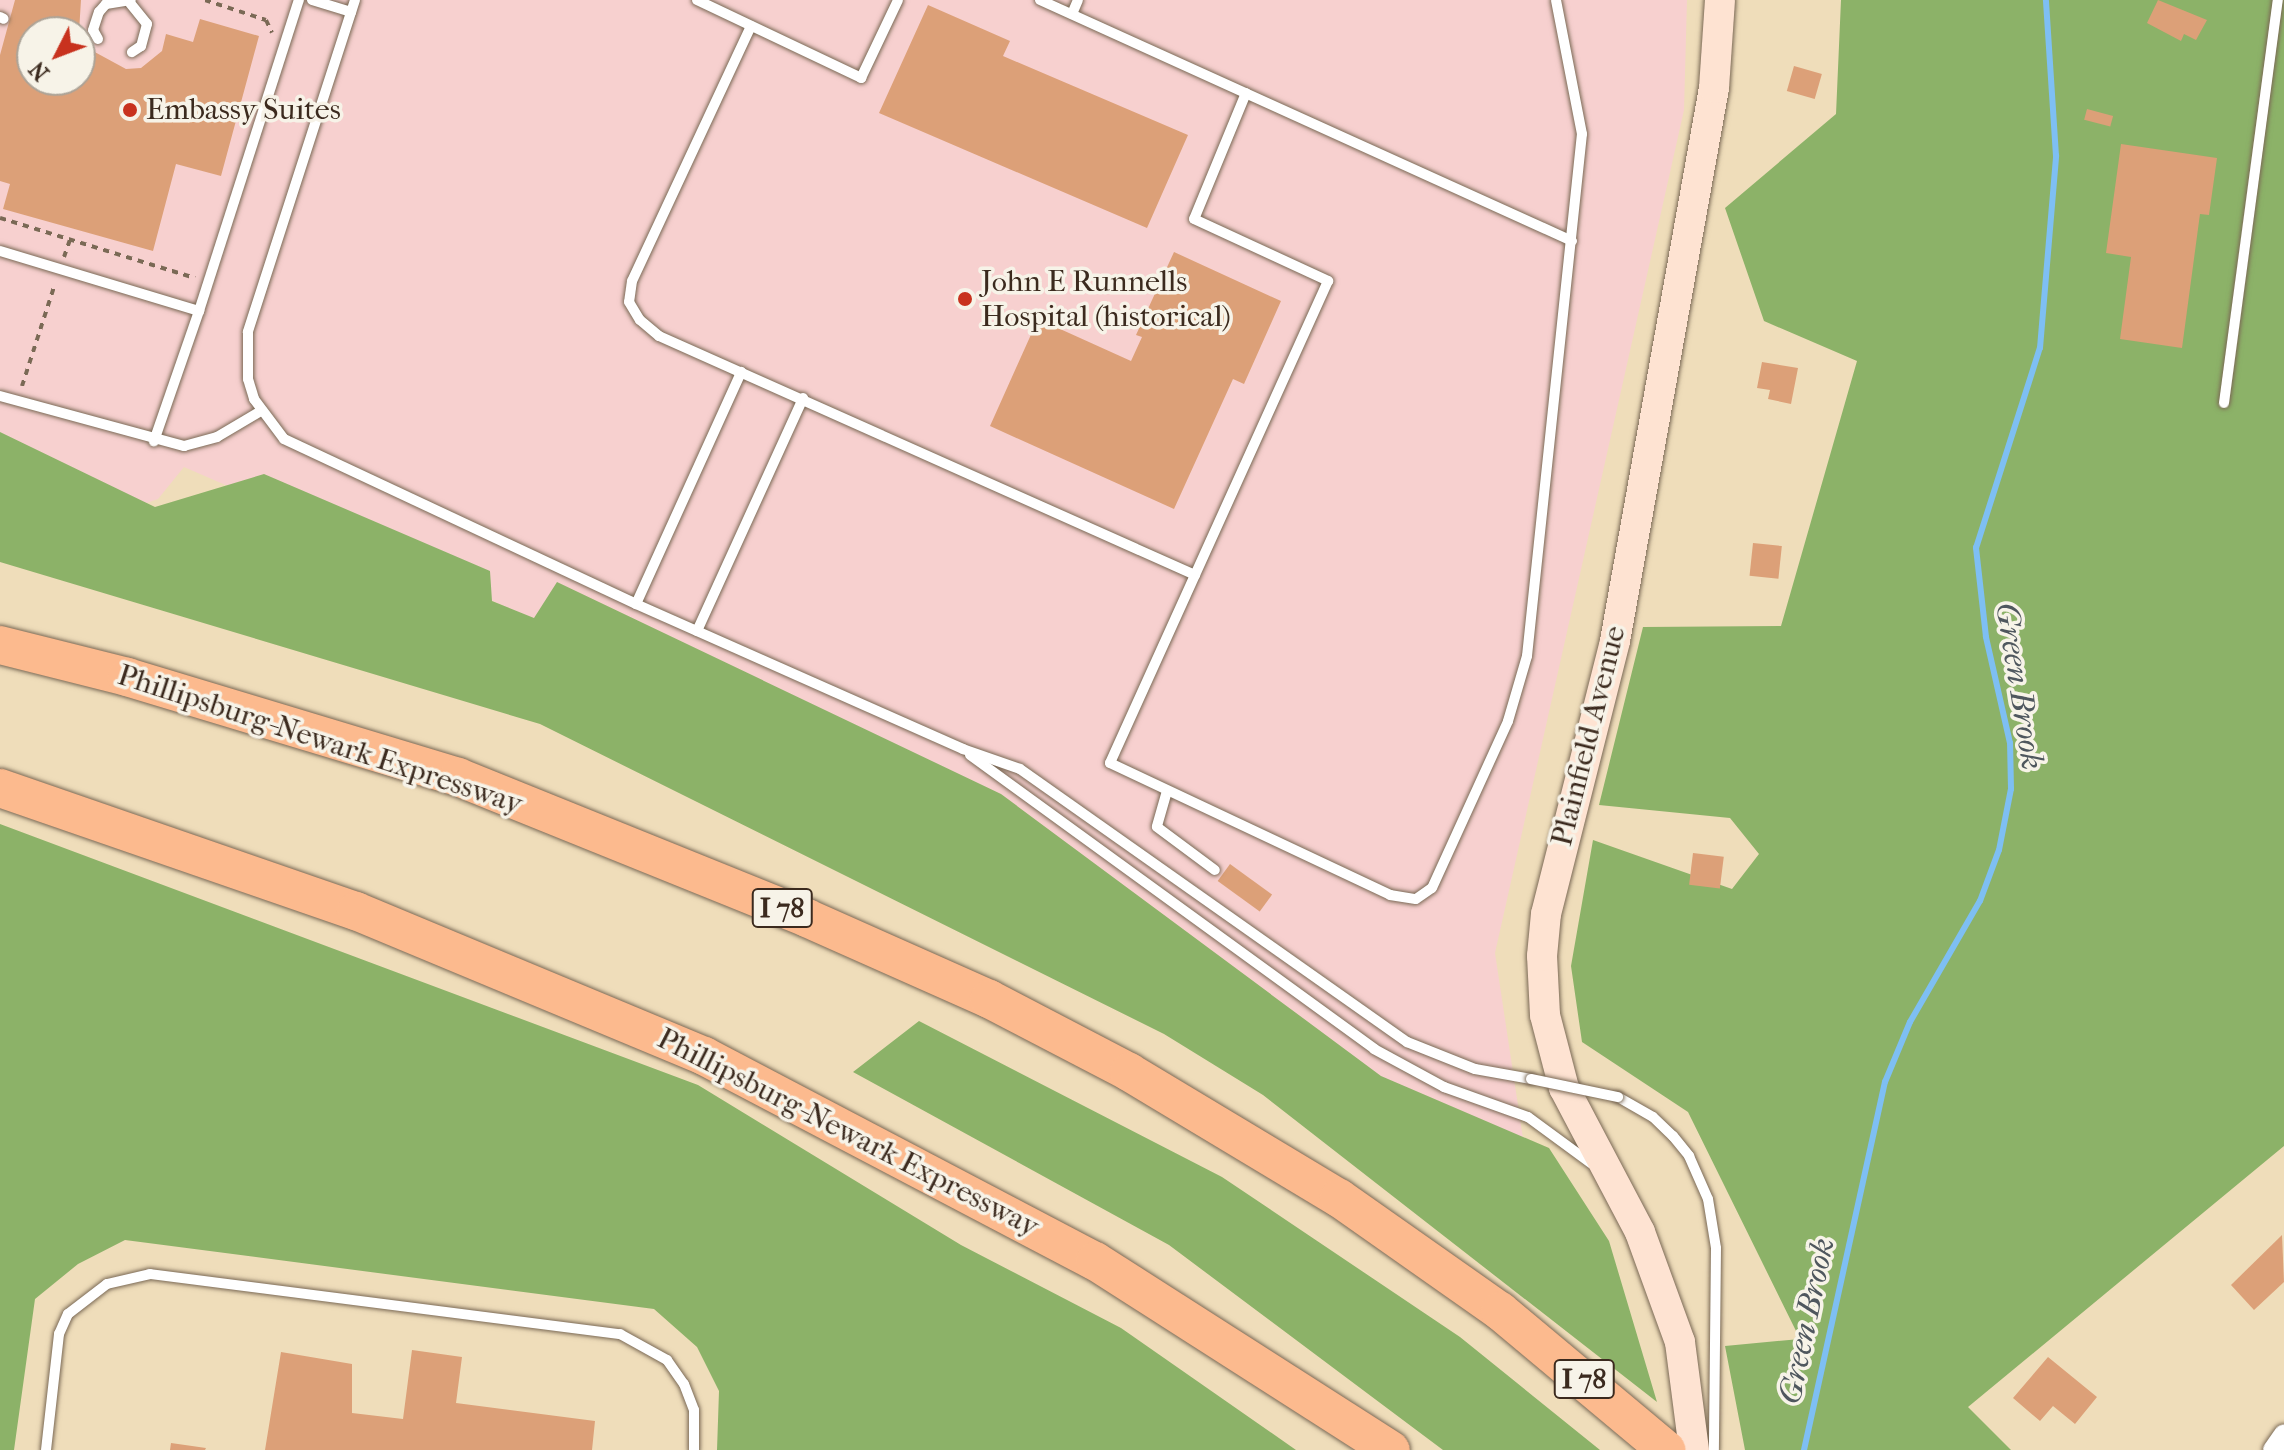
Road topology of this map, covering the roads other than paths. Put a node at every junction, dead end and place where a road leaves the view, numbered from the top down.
1 (299, 0) edge
2 (312, 0) edge
3 (355, 0) edge
4 (697, 0) edge
5 (898, 0) edge
6 (1040, 0) edge
7 (1078, 0) edge
8 (1556, 0) edge
9 (1720, 0) edge
10 (2278, 0) edge
11 (130, 2) edge
12 (351, 12) junction
13 (1072, 14) junction
14 (751, 26) junction
15 (98, 39) dead end
16 (132, 52) dead end
17 (1246, 93) junction
18 (1572, 241) junction
19 (0, 251) edge
20 (199, 311) junction
21 (741, 372) junction
22 (0, 396) edge
23 (803, 398) junction
24 (2224, 403) dead end
25 (261, 411) junction
26 (154, 441) junction
27 (1195, 575) junction
28 (636, 604) junction
29 (697, 631) junction
30 (0, 645) edge
31 (963, 749) junction
32 (0, 788) edge
33 (1167, 791) junction
34 (1215, 870) dead end
35 (1610, 1179) junction
36 (2284, 1434) edge
37 (46, 1450) edge
38 (694, 1450) edge
39 (1391, 1450) edge
40 (1666, 1450) edge
41 (1694, 1450) edge
42 (1714, 1450) edge
43 (2273, 1450) edge

1 - 20 lane
2 - 12 lane
3 - 12 lane
4 - 14 lane
5 - 14 lane
6 - 13 lane
7 - 13 lane
8 - 18 lane
9 - 35 main road, Plainfield Avenue
10 - 24 lane
11 - 15 lane
11 - 16 lane
12 - 25 lane
13 - 17 lane
14 - 21 lane
17 - 18 lane
17 - 27 lane
18 - 33 lane
19 - 20 lane
20 - 26 lane
21 - 23 lane
21 - 28 lane
22 - 26 lane
23 - 27 lane
23 - 29 lane
25 - 26 lane
25 - 28 lane
27 - 33 lane
28 - 29 lane
29 - 31 lane
30 - 40 highway, Phillipsburg-Newark Expressway / I 78
31 - 35 lane
31 - 42 lane, bridge
32 - 39 highway, Phillipsburg-Newark Expressway
33 - 34 lane
35 - 41 main road, Plainfield Avenue
36 - 43 street
37 - 38 lane

